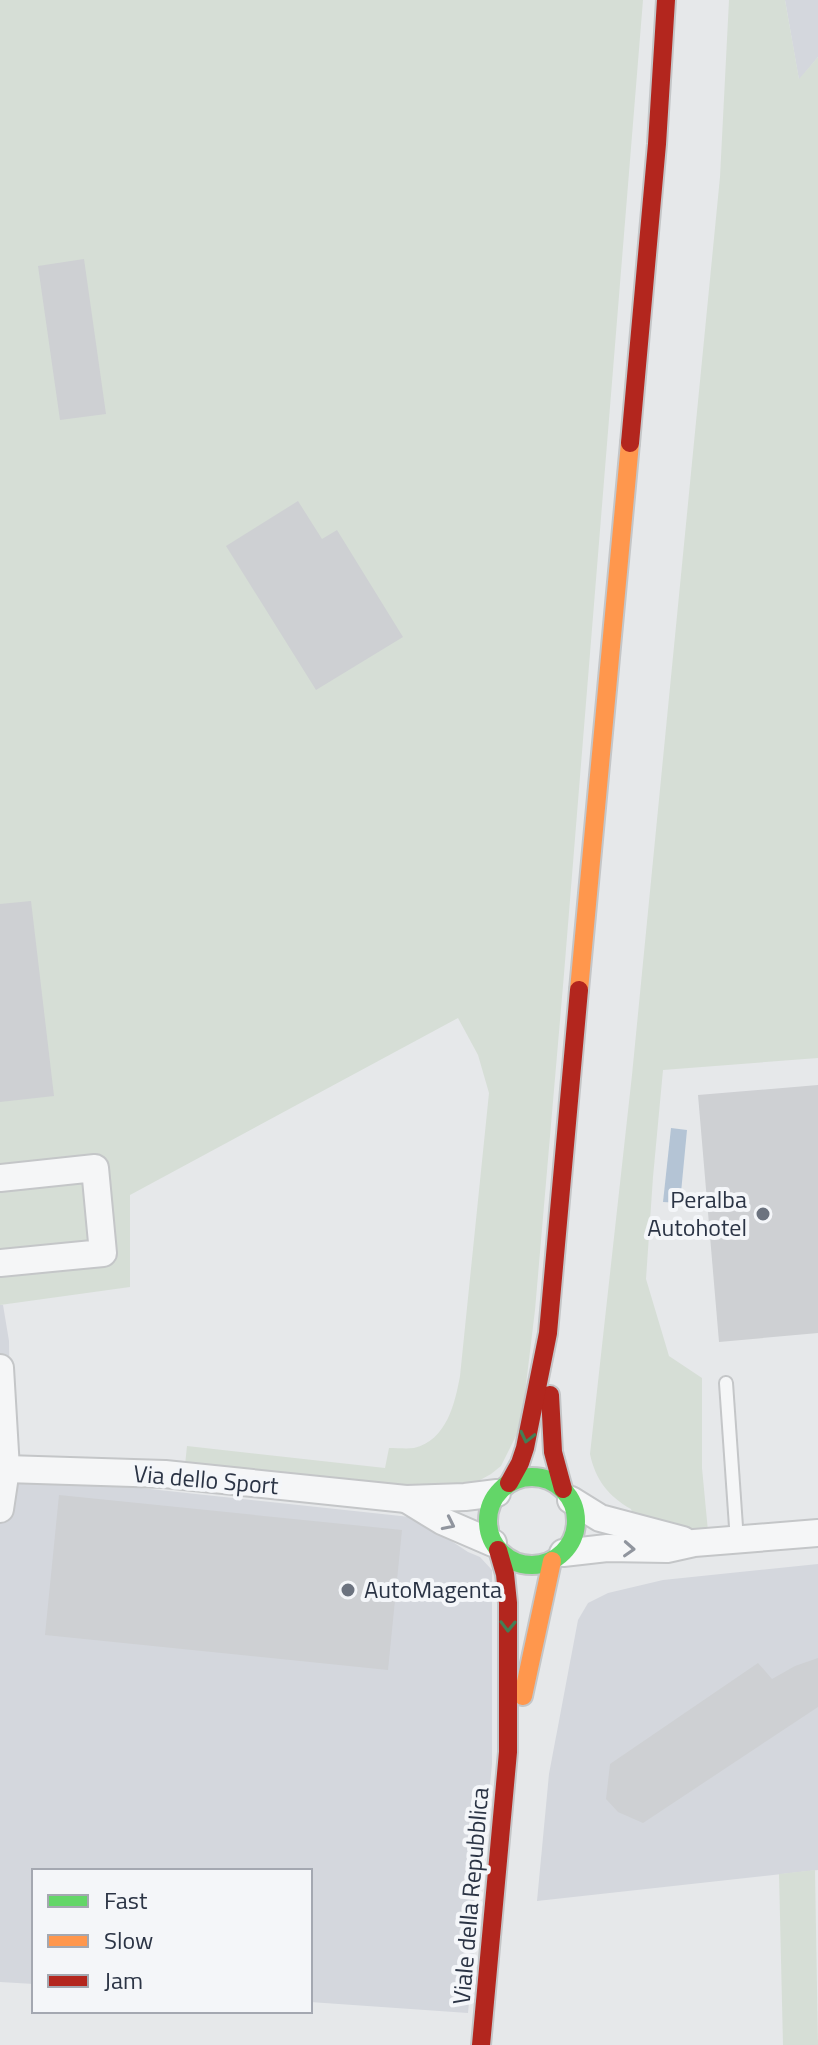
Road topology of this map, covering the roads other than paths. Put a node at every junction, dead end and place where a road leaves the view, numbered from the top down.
1 (666, 0) edge
2 (0, 1178) edge
3 (0, 1263) edge
4 (548, 1333) junction
5 (0, 1368) edge
6 (726, 1383) dead end
7 (6, 1469) junction
8 (503, 1488) junction
9 (567, 1494) junction
10 (406, 1499) junction
11 (0, 1509) edge
12 (818, 1533) edge
13 (737, 1541) junction
14 (694, 1543) junction
15 (496, 1546) junction
16 (557, 1557) junction
17 (508, 1752) junction
18 (481, 2045) edge

1 - 4 street
2 - 3 street
4 -> 8 street
4 - 9 street
5 - 7 street
6 - 13 lane
7 - 10 street, Via dello Sport
7 - 11 street
8 - 9 street
8 - 10 street, Via dello Sport
8 - 15 street
9 - 14 street
9 - 16 street
10 -> 15 street, Via dello Sport
12 - 13 street
13 - 14 street
16 -> 14 street
15 - 16 street
15 -> 17 street, Viale della Repubblica
16 - 17 street, Viale della Repubblica
17 - 18 street, Viale della Repubblica

